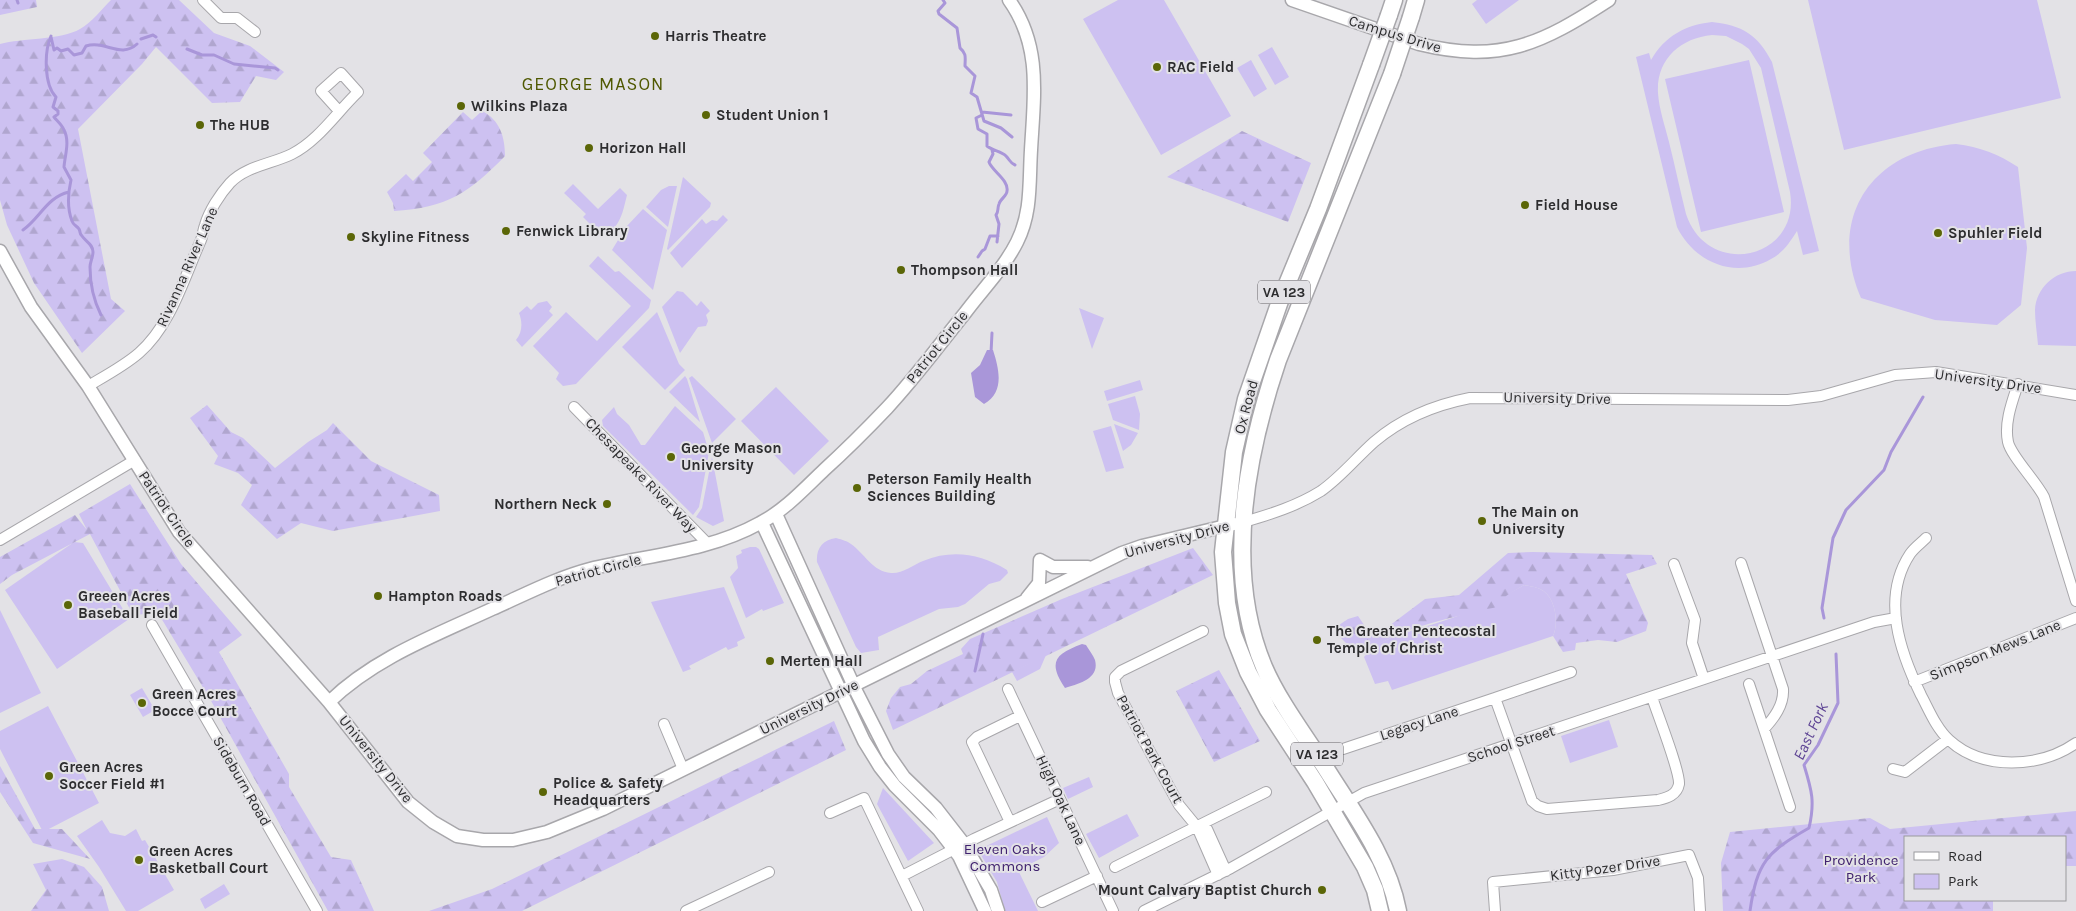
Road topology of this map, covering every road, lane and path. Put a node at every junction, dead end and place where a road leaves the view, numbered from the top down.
1 (202, 0) edge
2 (1009, 0) edge
3 (1292, 0) edge
4 (1416, 0) edge
5 (1609, 0) edge
6 (1392, 8) edge
7 (255, 32) dead end
8 (339, 111) dead end
9 (0, 251) edge
10 (2018, 384) junction
11 (88, 386) junction
12 (2076, 395) edge
13 (574, 407) dead end
14 (135, 460) junction
15 (776, 514) junction
16 (1244, 522) junction
17 (762, 523) junction
18 (1224, 527) junction
19 (1926, 538) dead end
20 (0, 540) edge
21 (708, 544) junction
22 (1741, 563) dead end
23 (1674, 564) dead end
24 (1095, 566) junction
25 (1025, 601) junction
26 (2076, 601) edge
27 (1896, 618) junction
28 (2076, 618) edge
29 (152, 625) dead end
30 (1203, 631) dead end
31 (1772, 656) junction
32 (1571, 672) dead end
33 (1704, 679) junction
34 (1914, 682) junction
35 (1749, 684) dead end
36 (853, 685) junction
37 (1008, 689) dead end
38 (841, 691) junction
39 (1652, 697) junction
40 (1495, 698) junction
41 (329, 702) junction
42 (1020, 716) junction
43 (664, 724) dead end
44 (1764, 729) junction
45 (1948, 739) junction
46 (2076, 743) edge
47 (1510, 745) junction
48 (1343, 749) dead end
49 (683, 769) junction
50 (1893, 769) dead end
51 (1266, 792) dead end
52 (1060, 799) junction
53 (1346, 801) junction
54 (1790, 806) dead end
55 (1332, 811) junction
56 (830, 813) dead end
57 (1010, 822) junction
58 (1197, 827) junction
59 (959, 847) junction
60 (1116, 867) dead end
61 (769, 872) dead end
62 (1222, 873) junction
63 (902, 876) junction
64 (1097, 876) junction
65 (1042, 902) dead end
66 (316, 911) edge
67 (686, 911) edge
68 (918, 911) edge
69 (984, 911) edge
70 (998, 911) edge
71 (1113, 911) edge
72 (1144, 911) edge
73 (1380, 911) edge
74 (1398, 911) edge
75 (1496, 911) edge
76 (1700, 911) edge

1 - 7 street
2 - 15 street, Patriot Circle
3 - 5 street, Campus Drive
4 - 16 main road, Ox Road / VA 123, bridge
6 - 18 main road, Ox Road / VA 123, bridge
8 - 11 street, Rivanna River Lane
9 - 11 street, Patriot Circle
10 - 12 street, University Drive
10 - 16 street, University Drive
10 - 26 street
11 - 14 street, Patriot Circle
13 - 21 street, Chesapeake River Way
14 - 20 street
14 - 41 street, Patriot Circle
15 - 17 street, Patriot Circle
15 - 36 street
16 - 18 street, University Drive
16 - 53 main road, Ox Road / VA 123
17 - 21 street, Patriot Circle
17 - 38 street
18 - 24 street, University Drive
18 - 55 main road, Ox Road / VA 123
19 - 27 street
21 - 41 street, Patriot Circle
22 - 31 street
23 - 33 street
24 - 25 street, University Drive
24 - 25 street
25 - 36 street, University Drive
27 - 31 street, School Street
27 - 34 street
28 - 34 street, Simpson Mews Lane
29 - 66 street, Sideburn Road
30 - 58 street, Patriot Park Court
31 - 33 street, School Street
31 - 44 street
32 - 40 street, Legacy Lane
33 - 39 street, School Street
34 - 45 street
35 - 44 street
36 - 38 street, University Drive
36 - 59 street
37 - 42 street, High Oak Lane
38 - 49 street, University Drive
38 - 59 street
39 - 47 street, School Street
39 - 47 street
40 - 47 street
40 - 48 street, Legacy Lane
41 - 49 street, University Drive
42 - 52 street, High Oak Lane
42 - 57 street
43 - 49 street
44 - 54 street
45 - 46 street
45 - 50 street
47 - 53 street, School Street
51 - 58 street
52 - 57 street
52 - 64 street, High Oak Lane
53 - 55 street, School Street
53 - 74 main road, VA 123
55 - 62 street, School Street
55 - 73 main road, VA 123
56 - 63 street
57 - 59 street
58 - 60 street
58 - 62 street, Patriot Park Court
59 - 63 street
59 - 69 street
59 - 70 street
61 - 67 street
62 - 72 street, School Street
63 - 68 street
64 - 65 street
64 - 71 street, High Oak Lane
75 - 76 street, Kitty Pozer Drive

